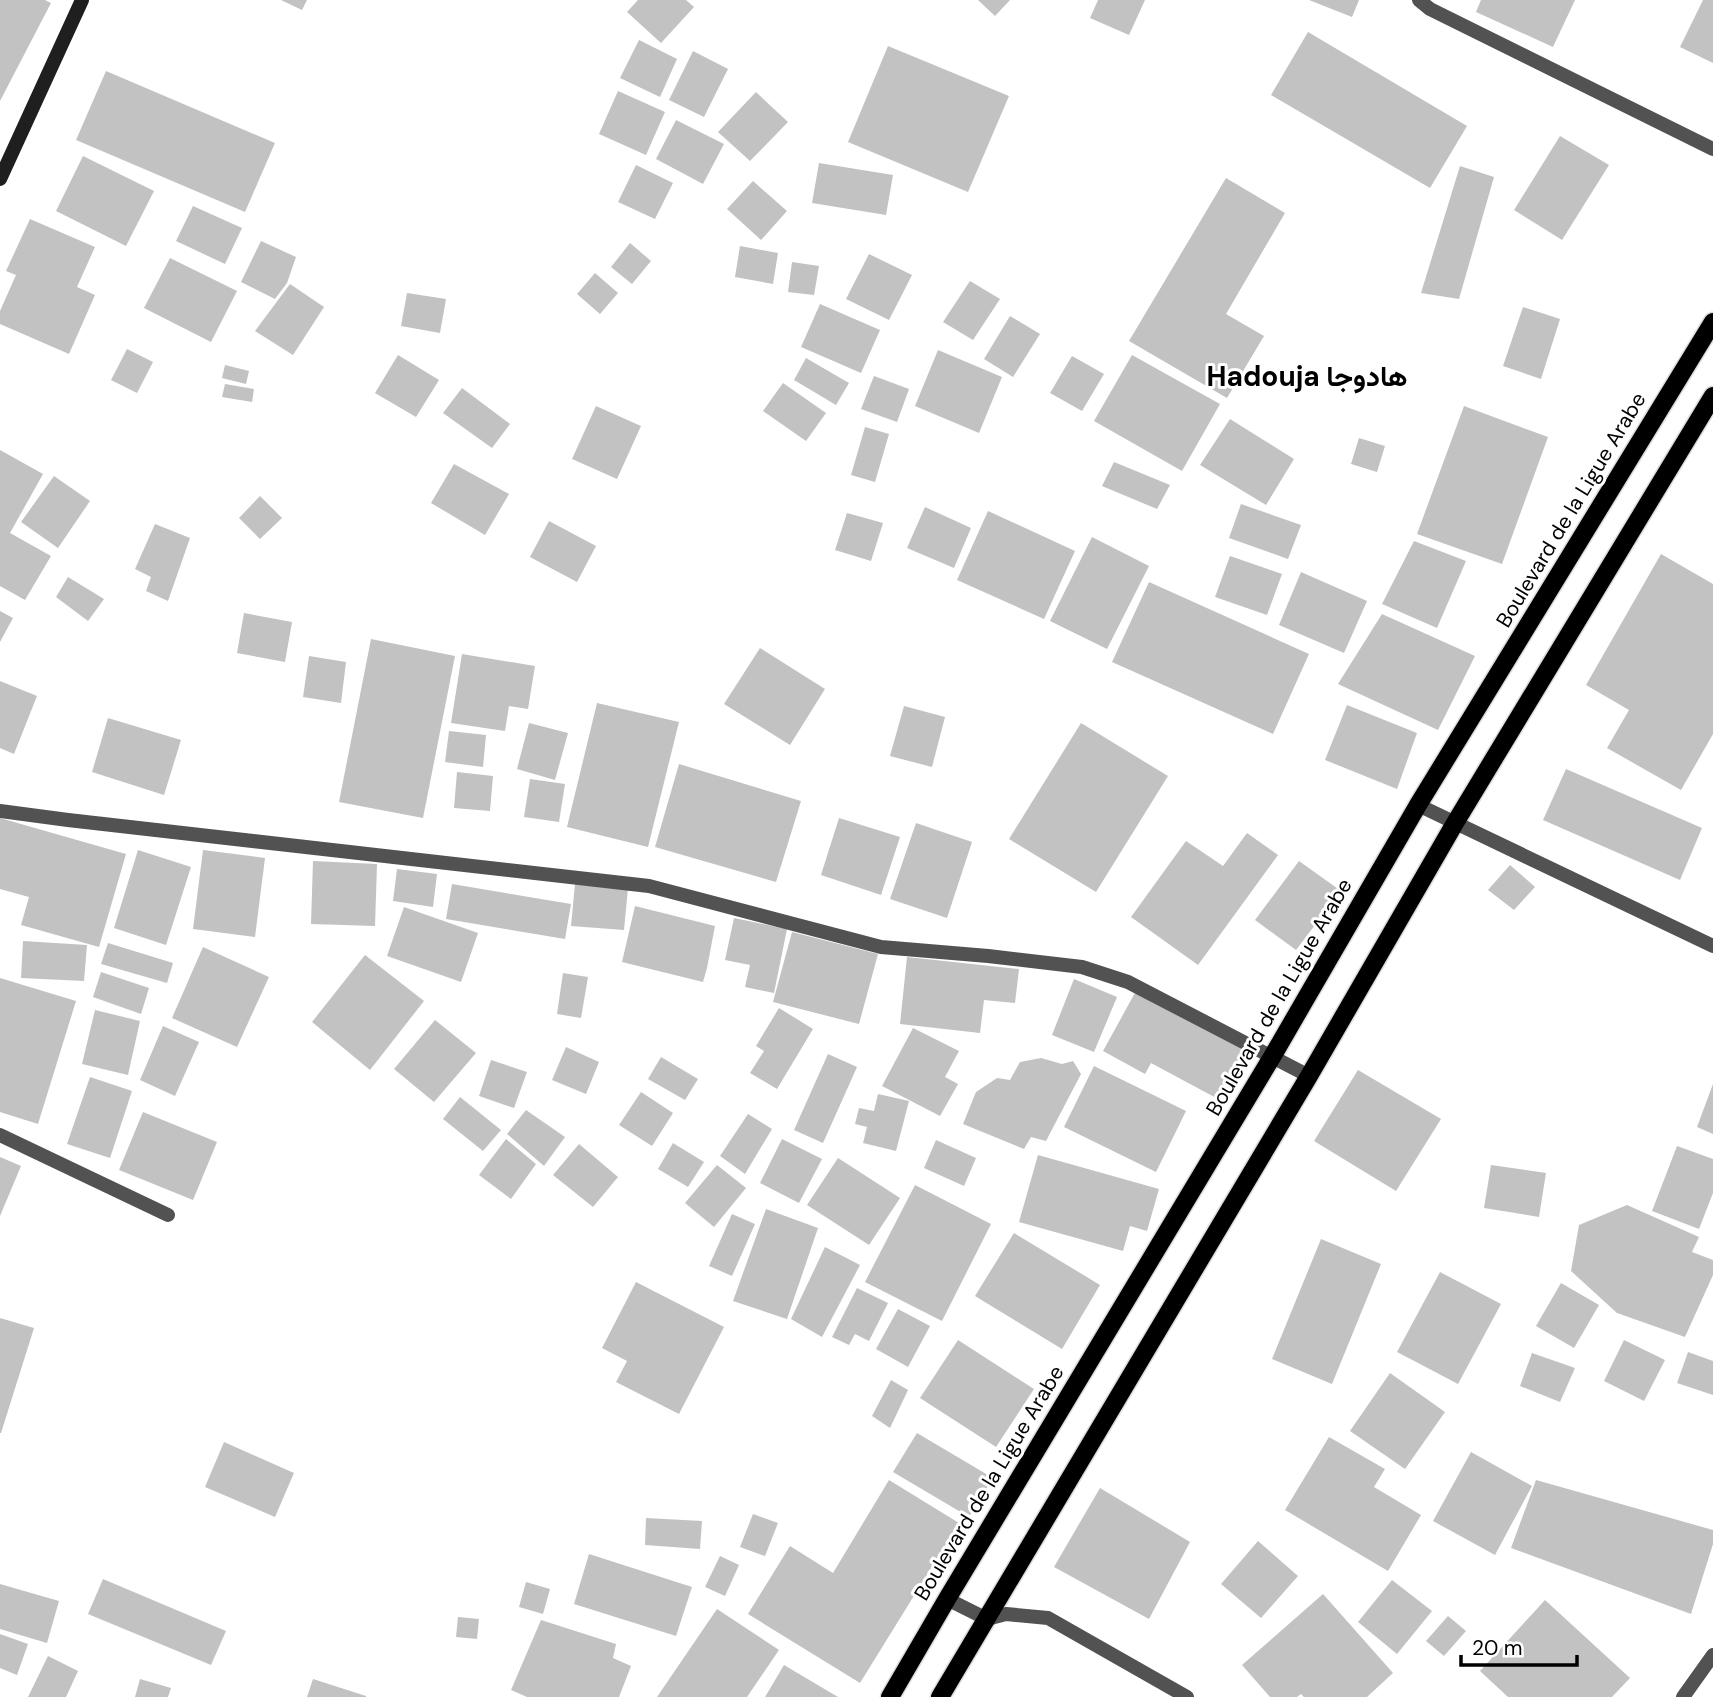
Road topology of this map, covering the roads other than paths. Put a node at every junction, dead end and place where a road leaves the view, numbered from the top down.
1 (82, 0) edge
2 (1419, 0) edge
3 (1713, 149) edge
4 (0, 179) edge
5 (1713, 322) edge
6 (1713, 396) edge
7 (1418, 805) junction
8 (0, 811) edge
9 (1455, 823) junction
10 (1713, 946) edge
11 (1272, 1057) junction
12 (1309, 1076) junction
13 (0, 1135) edge
14 (169, 1215) dead end
15 (947, 1599) junction
16 (986, 1619) junction
17 (1713, 1655) edge
18 (890, 1697) edge
19 (940, 1697) edge
20 (1187, 1697) edge
21 (1683, 1697) edge

1 - 4 street
2 - 3 street
5 - 7 main road, Boulevard de la Ligue Arabe
6 - 9 main road
7 - 9 street
7 - 11 main road, Boulevard de la Ligue Arabe
8 - 11 street
9 - 10 street
9 - 12 main road
11 - 12 street
11 - 15 main road, Boulevard de la Ligue Arabe
12 - 16 main road
13 - 14 street
15 - 16 street
15 - 18 main road, Boulevard de la Ligue Arabe
16 - 19 main road
16 - 20 street
17 - 21 street

